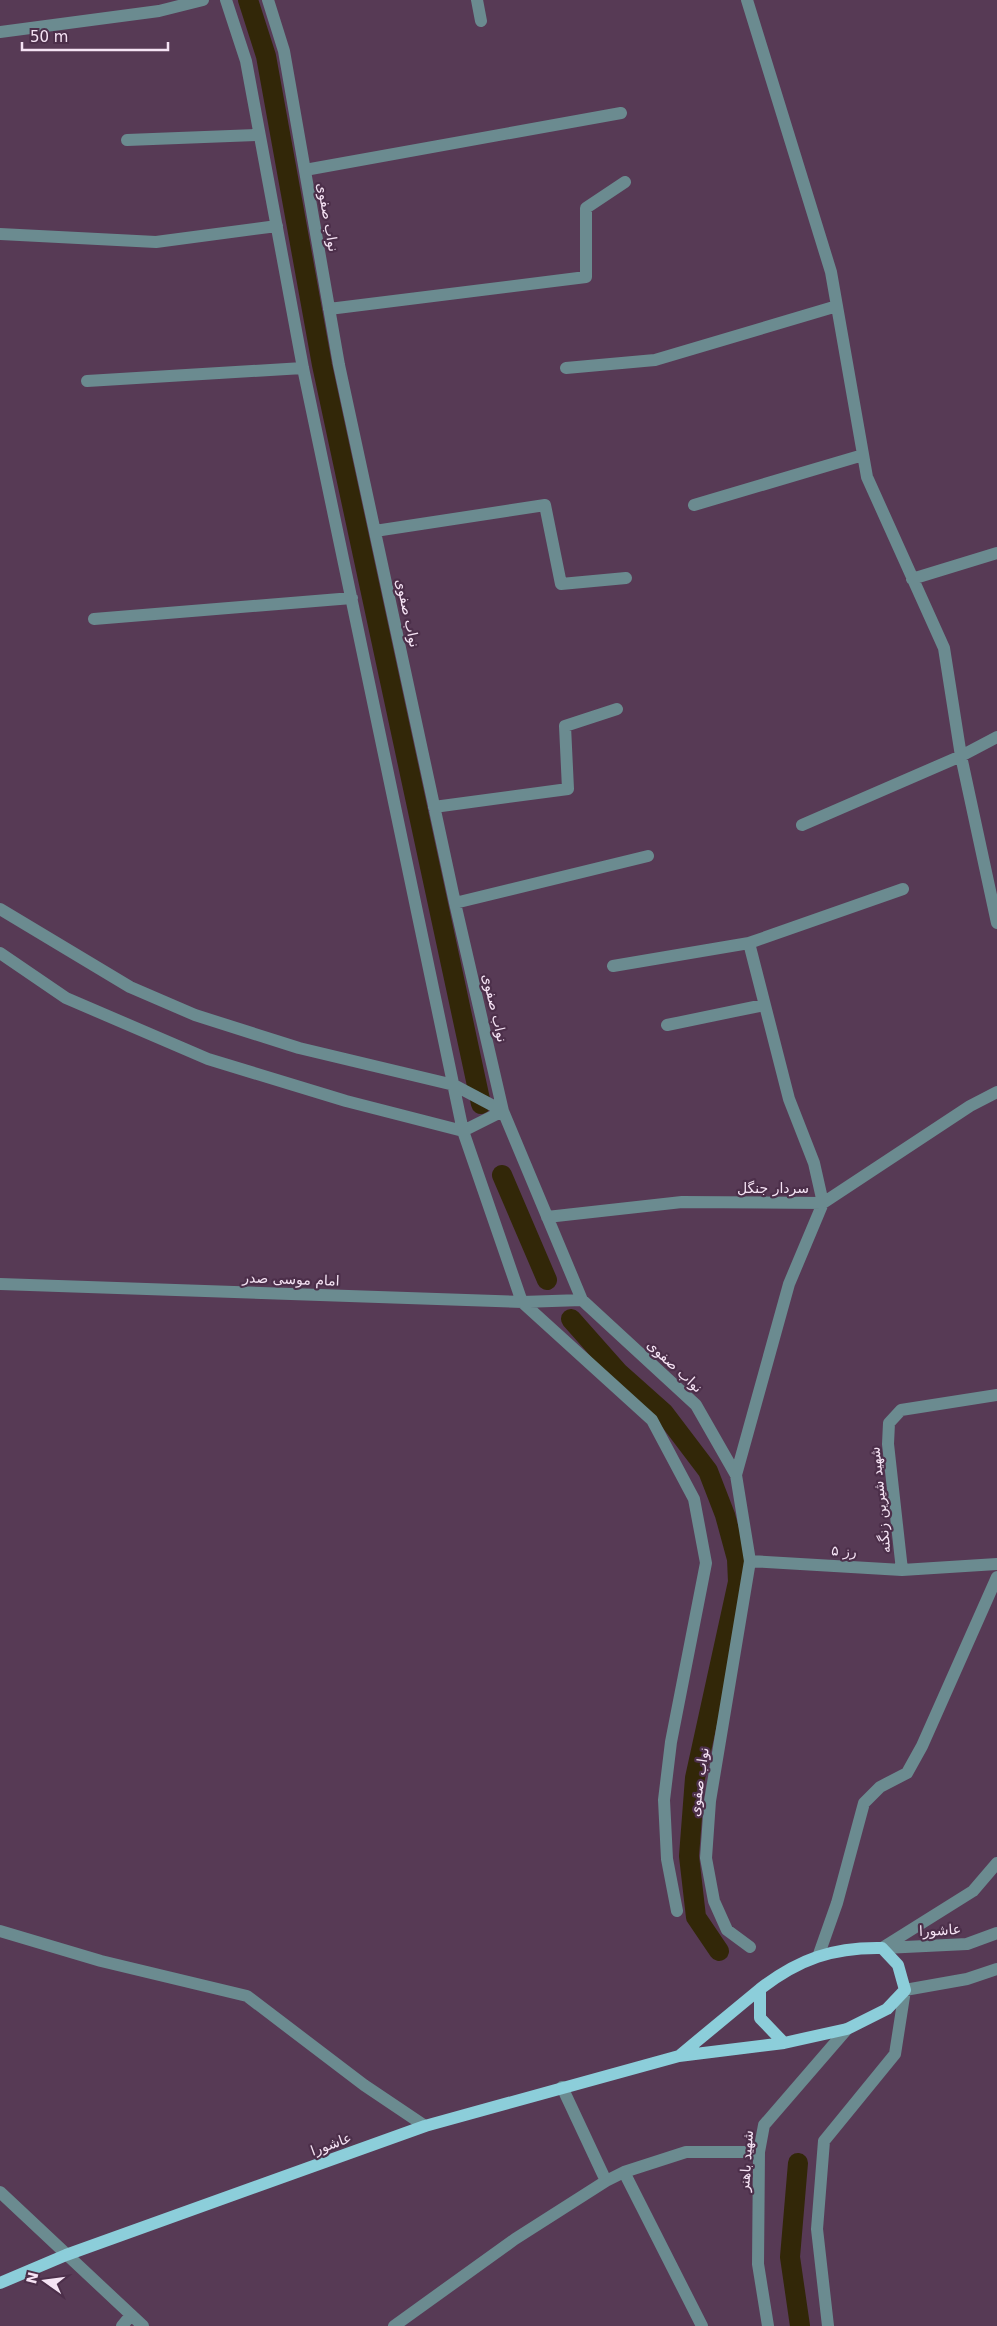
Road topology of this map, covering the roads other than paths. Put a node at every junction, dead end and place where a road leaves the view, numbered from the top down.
1 (203, 0) edge
2 (226, 0) edge
3 (268, 0) edge
4 (478, 0) edge
5 (747, 0) edge
6 (481, 21) dead end
7 (0, 32) edge
8 (621, 113) dead end
9 (260, 135) junction
10 (127, 140) dead end
11 (305, 170) junction
12 (625, 182) dead end
13 (277, 226) junction
14 (0, 234) edge
15 (837, 306) junction
16 (329, 309) junction
17 (303, 368) junction
18 (566, 368) dead end
19 (87, 381) dead end
20 (863, 455) junction
21 (694, 505) dead end
22 (375, 531) junction
23 (997, 553) edge
24 (626, 578) dead end
25 (912, 579) junction
26 (352, 598) junction
27 (94, 619) dead end
28 (617, 709) dead end
29 (997, 737) edge
30 (962, 756) junction
31 (434, 807) junction
32 (802, 825) dead end
33 (648, 856) dead end
34 (903, 889) dead end
35 (455, 903) junction
36 (0, 909) edge
37 (997, 923) edge
38 (749, 943) junction
39 (0, 953) edge
40 (613, 966) dead end
41 (764, 1005) junction
42 (667, 1025) dead end
43 (454, 1085) junction
44 (997, 1092) edge
45 (503, 1111) junction
46 (463, 1131) junction
47 (823, 1203) junction
48 (547, 1217) junction
49 (0, 1284) edge
50 (582, 1300) junction
51 (522, 1302) junction
52 (997, 1395) edge
53 (736, 1476) junction
54 (750, 1561) junction
55 (997, 1564) edge
56 (902, 1570) junction
57 (997, 1577) edge
58 (997, 1863) edge
59 (678, 1911) dead end
60 (0, 1931) edge
61 (997, 1933) edge
62 (750, 1948) dead end
63 (882, 1948) junction
64 (820, 1954) junction
65 (997, 1969) edge
66 (760, 1989) junction
67 (905, 1990) junction
68 (847, 2029) junction
69 (784, 2043) junction
70 (679, 2056) junction
71 (562, 2087) junction
72 (425, 2126) junction
73 (759, 2152) junction
74 (624, 2172) junction
75 (606, 2181) junction
76 (0, 2192) edge
77 (66, 2254) junction
78 (0, 2283) edge
79 (131, 2315) junction
80 (122, 2326) edge
81 (143, 2326) edge
82 (394, 2326) edge
83 (702, 2326) edge
84 (768, 2326) edge
85 (828, 2326) edge

1 - 7 street
2 - 9 street
3 - 11 street, نواب صفوی
4 - 6 street
5 - 15 street
8 - 11 street
9 - 10 street
9 - 13 street
11 - 16 street, نواب صفوی
12 - 16 street
13 - 14 street
13 - 17 street
15 - 18 street
15 - 20 street
16 - 22 street, نواب صفوی
17 - 19 street
17 - 26 street
20 - 21 street
20 - 25 street
22 - 24 street
22 - 31 street, نواب صفوی
23 - 25 street
25 - 30 street
26 - 27 street
26 - 43 street
28 - 31 street
29 - 30 street
30 - 32 street
30 - 37 street
31 - 35 street, نواب صفوی
33 - 35 street
34 - 38 street
35 - 45 street, نواب صفوی
36 - 43 street
38 - 40 street
38 - 41 street
39 - 46 street
41 - 42 street
41 - 47 street
43 - 45 street
43 - 46 street
44 - 47 street, سردار جنگل
45 - 46 street
45 - 48 street, نواب صفوی
46 - 51 street
47 - 48 street, سردار جنگل
47 - 53 street
48 - 50 street, نواب صفوی
49 - 51 street, امام موسی صدر
50 - 51 street, امام موسی صدر
50 - 53 street, نواب صفوی
51 - 59 street
52 - 56 street, شهید شیرین زنگنه
53 - 54 street, نواب صفوی
54 - 56 street, رز ۵
54 - 62 street, نواب صفوی
55 - 56 street, رز ۵
57 - 64 street
58 - 63 street
60 - 72 street
61 - 63 street, عاشورا
63 - 64 main road
63 - 67 main road
64 - 66 main road
65 - 67 street
66 - 69 main road
66 - 70 main road
67 - 68 main road, عاشورا
67 - 85 street
68 - 69 main road, عاشورا
68 - 73 street, شهید باهنر
69 - 70 main road, عاشورا
70 - 71 main road, عاشورا
71 - 72 main road, عاشورا
71 - 75 street
72 - 77 main road, عاشورا
73 - 74 street
73 - 84 street, شهید باهنر
74 - 75 street
74 - 83 street
75 - 82 street
76 - 77 street
77 - 78 main road, عاشورا
77 - 79 street
79 - 80 street
79 - 81 street

